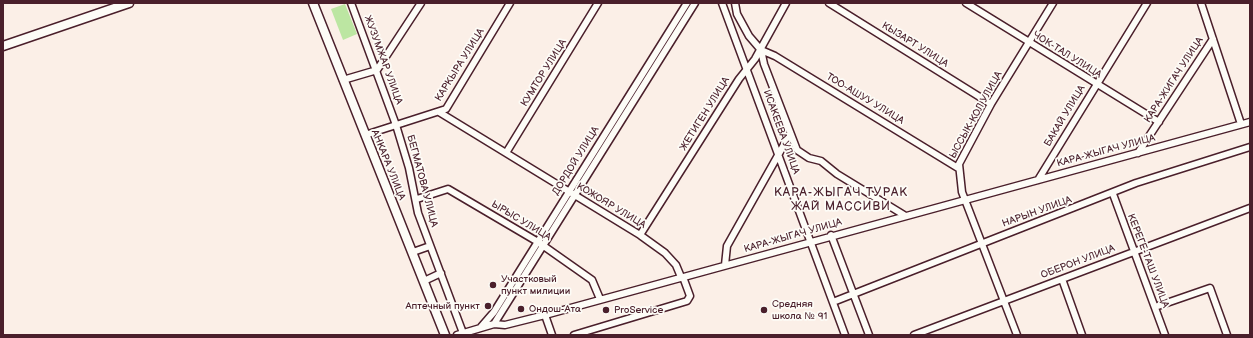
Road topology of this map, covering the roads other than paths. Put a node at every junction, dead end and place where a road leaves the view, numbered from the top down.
1 (129, 3) edge
2 (313, 3) edge
3 (351, 3) edge
4 (421, 3) edge
5 (510, 3) edge
6 (598, 3) edge
7 (687, 3) edge
8 (695, 3) edge
9 (722, 3) edge
10 (735, 3) edge
11 (786, 3) edge
12 (829, 3) edge
13 (966, 3) edge
14 (1053, 3) edge
15 (1147, 3) edge
16 (1201, 3) edge
17 (1213, 39) junction
18 (1029, 43) junction
19 (3, 46) edge
20 (760, 50) junction
21 (747, 68) junction
22 (377, 70) junction
23 (343, 80) junction
24 (1096, 84) junction
25 (991, 104) junction
26 (439, 112) junction
27 (1159, 122) junction
28 (1250, 122) edge
29 (1241, 124) junction
30 (396, 125) junction
31 (790, 134) junction
32 (365, 135) junction
33 (1250, 147) edge
34 (506, 153) junction
35 (1138, 153) junction
36 (779, 156) junction
37 (958, 168) junction
38 (1038, 180) junction
39 (569, 192) junction
40 (1113, 194) junction
41 (575, 196) junction
42 (417, 199) junction
43 (966, 199) junction
44 (1250, 208) edge
45 (904, 215) junction
46 (640, 235) junction
47 (831, 235) junction
48 (809, 241) junction
49 (982, 243) junction
50 (541, 244) junction
51 (430, 246) junction
52 (413, 252) junction
53 (1134, 252) junction
54 (725, 265) junction
55 (441, 273) junction
56 (682, 277) junction
57 (1062, 279) junction
58 (424, 281) junction
59 (854, 294) junction
60 (600, 299) junction
61 (1004, 301) junction
62 (833, 302) junction
63 (1156, 307) junction
64 (544, 315) junction
65 (500, 317) junction
66 (494, 324) junction
67 (502, 324) junction
68 (480, 328) junction
69 (464, 333) junction
70 (445, 335) edge
71 (457, 335) edge
72 (552, 335) edge
73 (574, 335) edge
74 (845, 335) edge
75 (869, 335) edge
76 (914, 335) edge
77 (1017, 335) edge
78 (1082, 335) edge
79 (1165, 335) edge
80 (1227, 335) edge

1 - 19 main road
2 - 23 main road, АНКАРА УЛИЦА
3 - 22 street, ЖУЗУМЖАР УЛИЦА
4 - 22 street
5 - 26 street, КАРКЫРА УЛИЦА
6 - 34 street, КУМТОР УЛИЦА
7 - 39 street, ДОРДОЙ УЛИЦА
8 - 41 street, ДОРДОЙ УЛИЦА
9 - 21 street, ИСАКЕЕВА УЛИЦА
10 - 20 street, ИСАКЕЕВА УЛИЦА
11 - 20 street, ЖЕТИГЕН УЛИЦА
12 - 25 street, КЫЗАРТ УЛИЦА
13 - 18 street, ЧОК-ТАЛ УЛИЦА
14 - 18 street, ЫССЫК-КОЛ УЛИЦА
15 - 24 street, БАКАЙ УЛИЦА
16 - 17 street
17 - 27 street, КАРА-ЖИГАЧ УЛИЦА
17 - 29 street
18 - 24 street, ЧОК-ТАЛ УЛИЦА
18 - 25 street, ЫССЫК-КОЛ УЛИЦА
20 - 21 street, ЖЕТИГЕН УЛИЦА
20 - 31 street, ИСАКЕЕВА УЛИЦА
20 - 37 street, ТОО-АШУУ УЛИЦА
21 - 36 street, ИСАКЕЕВА УЛИЦА
21 - 46 street, ЖЕТИГЕН УЛИЦА
22 - 23 street
22 - 30 street, ЖУЗУМЖАР УЛИЦА
23 - 32 main road, АНКАРА УЛИЦА
24 - 27 street, ЧОК-ТАЛ УЛИЦА
24 - 38 street, БАКАЙ УЛИЦА
25 - 37 street, ЫССЫК-КОЛ УЛИЦА
26 - 30 street, КАРКЫРА УЛИЦА
26 - 34 street, КОЖОЯР УЛИЦА
27 - 35 street, КАРА-ЖИГАЧ УЛИЦА
28 - 29 street, КАРА-ЖЫГАЧ УЛИЦА
29 - 35 street, КАРА-ЖЫГАЧ УЛИЦА
30 - 32 street, КАРКЫРА УЛИЦА
30 - 42 street, БЕГМАТОВА УЛИЦА
31 - 36 street
31 - 45 street, ИСАКЕЕВА УЛИЦА
32 - 52 main road, АНКАРА УЛИЦА
33 - 40 street, НАРЫН УЛИЦА
34 - 39 street, КОЖОЯР УЛИЦА
35 - 38 street, КАРА-ЖЫГАЧ УЛИЦА
36 - 48 street, ИСАКЕЕВА УЛИЦА
36 - 54 street
37 - 43 street, ЫССЫК-КОЛ УЛИЦА
38 - 43 street, КАРА-ЖЫГАЧ УЛИЦА
39 - 41 street, КОЖОЯР УЛИЦА
39 - 50 street, ДОРДОЙ УЛИЦА
40 - 49 street, НАРЫН УЛИЦА
40 - 53 street, КЕРЕГЕ-ТАШ УЛИЦА
41 - 46 street, КОЖОЯР УЛИЦА
41 - 50 street, ДОРДОЙ УЛИЦА
42 - 50 street, ЫРЫС УЛИЦА
42 - 51 street, БЕГМАТОВА УЛИЦА
43 - 45 street, КАРА-ЖЫГАЧ УЛИЦА
43 - 49 street, ЫССЫК-КОЛ УЛИЦА
44 - 53 street, ОБЕРОН УЛИЦА
45 - 47 street, КАРА-ЖЫГАЧ УЛИЦА
46 - 56 street, КОЖОЯР УЛИЦА
47 - 48 street, КАРА-ЖЫГАЧ УЛИЦА
47 - 59 street
48 - 54 street, КАРА-ЖЫГАЧ УЛИЦА
48 - 62 street, ИСАКЕЕВА УЛИЦА
49 - 59 street, НАРЫН УЛИЦА
49 - 61 street, ЫССЫК-КОЛ УЛИЦА
50 - 60 street, ЫРЫС УЛИЦА
50 - 65 street, ДОРДОЙ УЛИЦА
50 - 68 street, ДОРДОЙ УЛИЦА
51 - 52 street
51 - 55 street, БЕГМАТОВА УЛИЦА
52 - 58 main road, АНКАРА УЛИЦА
53 - 57 street, ОБЕРОН УЛИЦА
53 - 63 street, КЕРЕГЕ-ТАШ УЛИЦА
54 - 56 street, КАРА-ЖЫГАЧ УЛИЦА
55 - 58 street
55 - 69 street, БЕГМАТОВА УЛИЦА
56 - 60 street, КАРА-ЖЫГАЧ УЛИЦА
56 - 73 street, КОЖОЯР УЛИЦА
57 - 61 street, ОБЕРОН УЛИЦА
57 - 78 street
58 - 70 main road, АНКАРА УЛИЦА
59 - 62 street, НАРЫН УЛИЦА
59 - 75 street
60 - 64 street, КАРА-ЖЫГАЧ УЛИЦА
61 - 76 street, ОБЕРОН УЛИЦА
61 - 77 street, ЫССЫК-КОЛ УЛИЦА
62 - 74 street, ИСАКЕЕВА УЛИЦА
63 - 79 street, КЕРЕГЕ-ТАШ УЛИЦА
63 - 80 street
64 - 67 street, КАРА-ЖЫГАЧ УЛИЦА
64 - 72 street
65 - 66 street, ДОРДОЙ УЛИЦА
65 - 67 street
66 - 67 street, КАРА-ЖЫГАЧ УЛИЦА
66 - 68 street, КАРА-ЖЫГАЧ УЛИЦА
68 - 69 street, КАРА-ЖЫГАЧ УЛИЦА
69 - 71 street, КАРА-ЖЫГАЧ УЛИЦА

